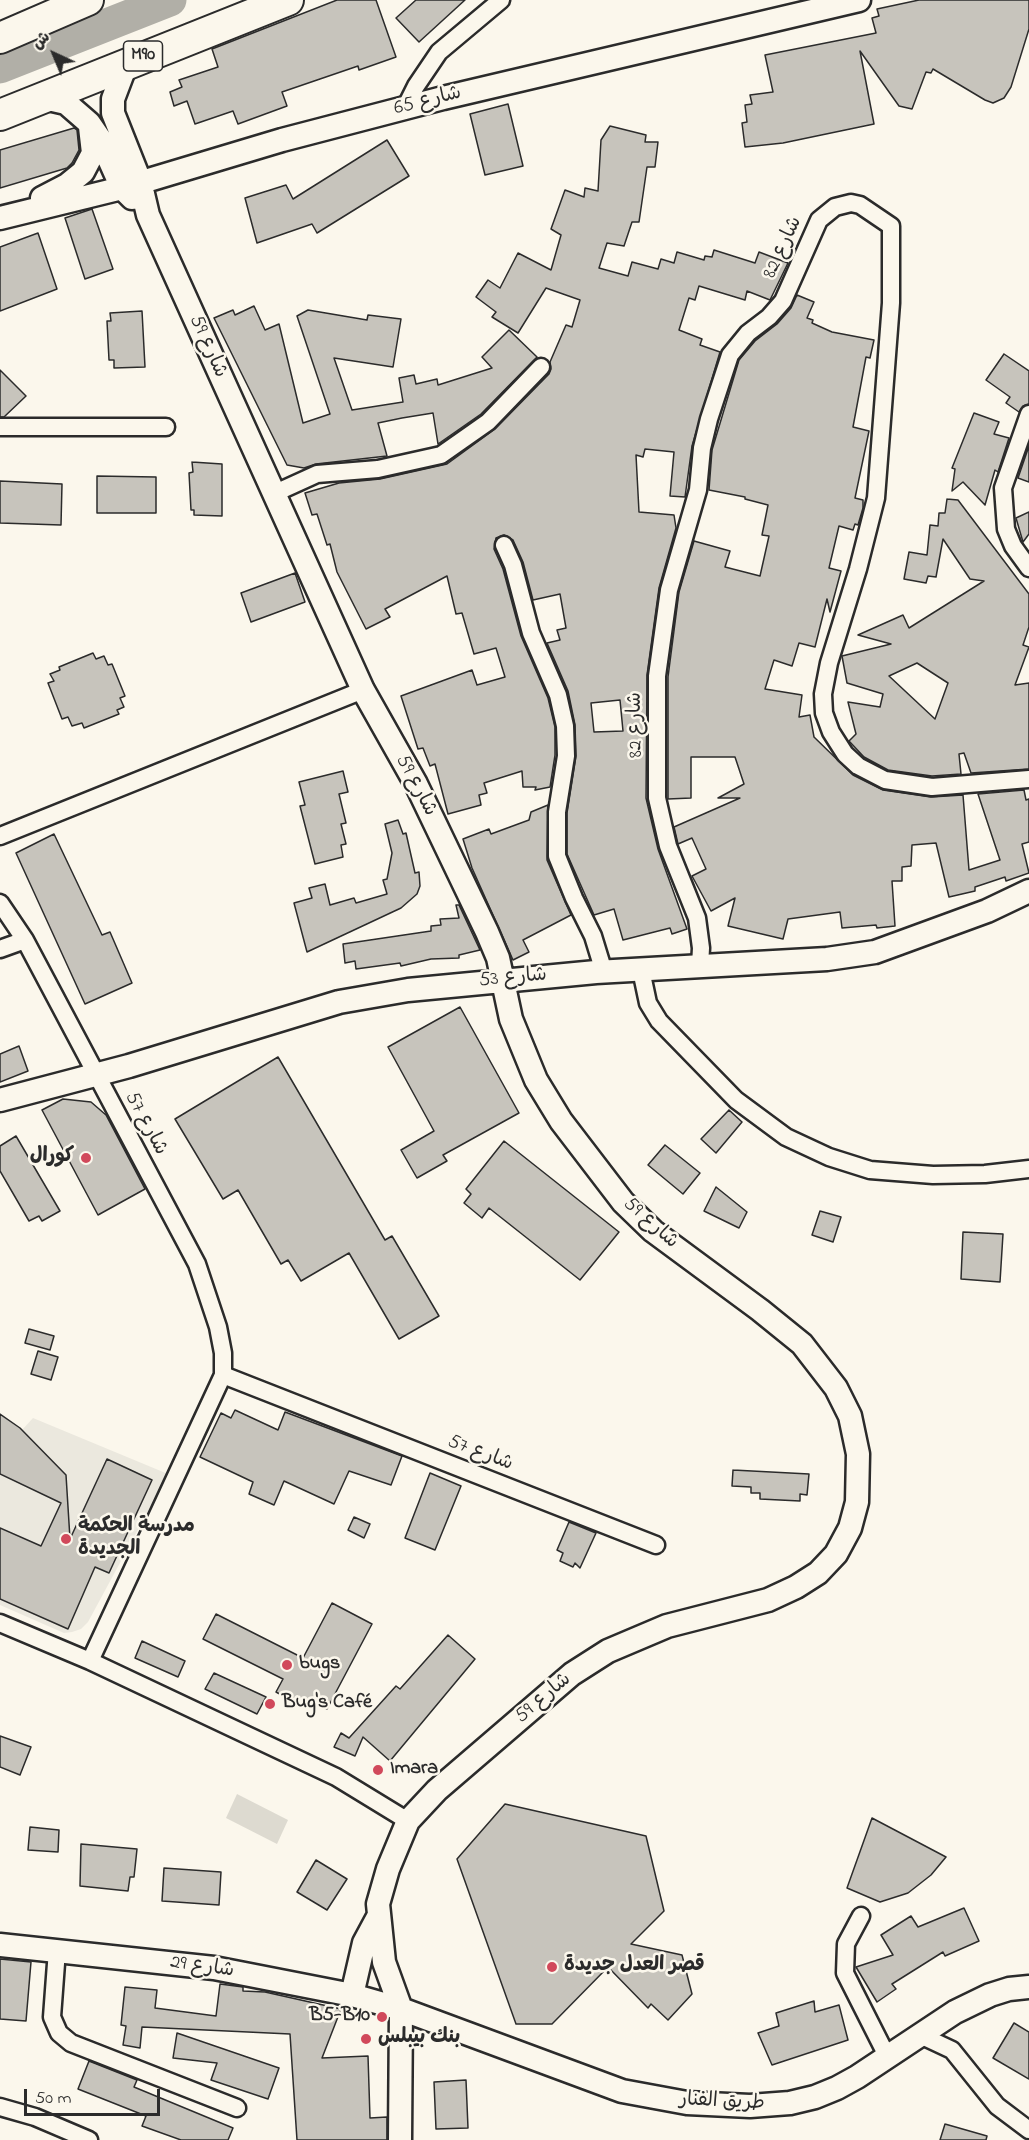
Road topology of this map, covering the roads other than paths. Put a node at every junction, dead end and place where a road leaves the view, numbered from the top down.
1 (88, 0) edge
2 (288, 0) edge
3 (501, 0) edge
4 (859, 0) edge
5 (4, 33) edge
6 (127, 62) junction
7 (44, 98) junction
8 (405, 108) junction
9 (0, 115) edge
10 (89, 123) junction
11 (131, 184) junction
12 (8, 215) edge
13 (542, 367) dead end
14 (1029, 414) edge
15 (166, 427) dead end
16 (0, 428) edge
17 (273, 494) junction
18 (504, 545) dead end
19 (1029, 568) edge
20 (363, 690) junction
21 (1029, 779) edge
22 (0, 836) edge
23 (1029, 891) edge
24 (0, 903) edge
25 (25, 940) junction
26 (0, 949) edge
27 (700, 966) junction
28 (641, 970) junction
29 (604, 972) junction
30 (502, 980) junction
31 (95, 1074) junction
32 (0, 1100) edge
33 (1029, 1169) edge
34 (223, 1376) junction
35 (656, 1545) dead end
36 (0, 1623) edge
37 (90, 1660) junction
38 (408, 1821) junction
39 (861, 1916) dead end
40 (378, 1917) junction
41 (0, 1945) edge
42 (57, 1950) junction
43 (1029, 1987) edge
44 (352, 1995) junction
45 (401, 2009) junction
46 (920, 2035) junction
47 (888, 2058) junction
48 (0, 2107) edge
49 (237, 2108) dead end
50 (1029, 2130) edge
51 (89, 2140) edge
52 (400, 2140) edge

1 - 5 highway
2 - 6 highway, M90
3 - 8 street
4 - 8 street, شارع 65
6 - 7 highway, M90
6 - 11 street
7 - 9 highway, M90
7 - 10 street
8 - 11 street, شارع 65
10 - 11 street
10 - 12 street
11 - 12 street, شارع 65
11 - 17 street, شارع 59
13 - 17 street
14 - 19 street
15 - 16 street
17 - 20 street, شارع 59
18 - 29 street
20 - 22 street
20 - 30 street, شارع 59
21 - 27 street, شارع 82
23 - 27 street, شارع 53
24 - 25 street, شارع 57
25 - 26 street
25 - 31 street, شارع 57
27 - 28 street, شارع 53
28 - 29 street, شارع 53
28 - 33 street
29 - 30 street, شارع 53
30 - 31 street, شارع 53
30 - 38 street, شارع 59
31 - 32 street, شارع 53
31 - 34 street, شارع 57
34 - 35 street, شارع 57
34 - 37 street
36 - 37 street
37 - 38 street
38 - 40 street, شارع 59
39 - 47 street
40 - 44 street
40 - 45 street, شارع 59
41 - 42 street, شارع 29
42 - 44 street, شارع 29
42 - 49 street
43 - 46 street, طريق الفنار
44 - 45 street, شارع 29
45 - 47 street, طريق الفنار
45 - 52 street
46 - 47 street, طريق الفنار
46 - 50 street
48 - 51 street

